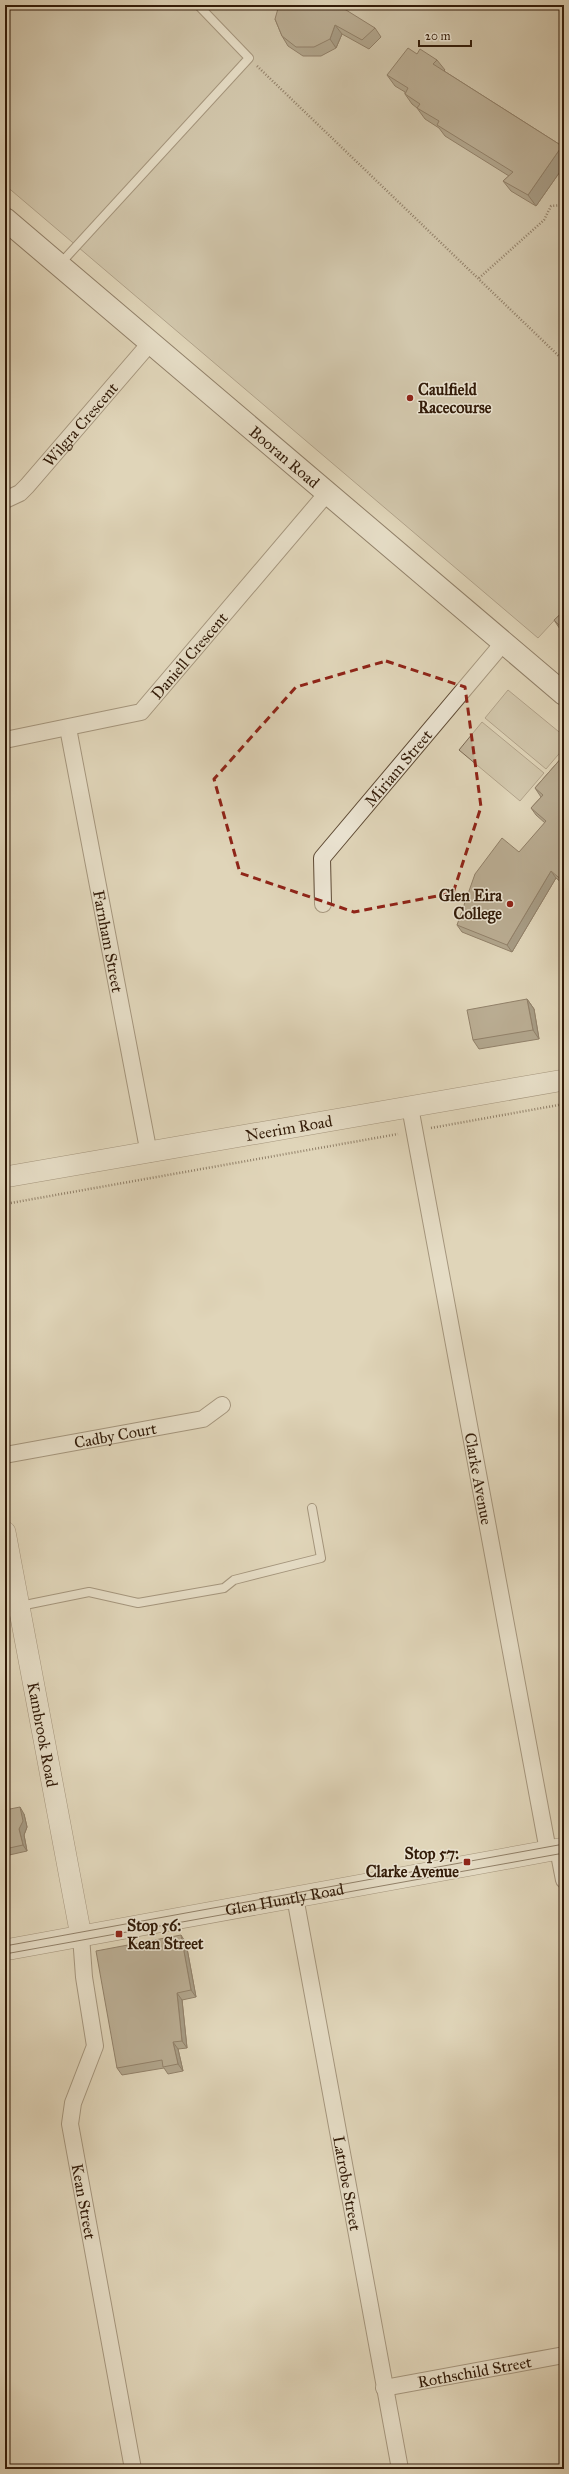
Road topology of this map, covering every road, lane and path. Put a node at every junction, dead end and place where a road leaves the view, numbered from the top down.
1 (198, 5) edge
2 (249, 58) junction
3 (564, 204) edge
4 (5, 219) edge
5 (60, 265) junction
6 (479, 278) junction
7 (151, 342) junction
8 (564, 360) edge
9 (328, 492) junction
10 (5, 500) edge
11 (504, 642) junction
12 (564, 694) edge
13 (68, 728) junction
14 (5, 740) edge
15 (323, 904) dead end
16 (564, 1080) edge
17 (564, 1104) edge
18 (410, 1107) junction
19 (414, 1131) junction
20 (148, 1154) junction
21 (8, 1178) edge
22 (5, 1204) edge
23 (222, 1405) dead end
24 (5, 1455) edge
25 (312, 1508) dead end
26 (5, 1532) edge
27 (19, 1606) junction
28 (557, 1850) edge
29 (564, 1880) edge
30 (295, 1897) junction
31 (81, 1936) junction
32 (5, 1950) edge
33 (564, 2355) edge
34 (384, 2388) junction
35 (133, 2469) edge
36 (400, 2469) edge

1 - 2 lane
2 - 5 lane
2 - 6 path
3 - 6 path
4 - 5 main road, Booran Road
5 - 7 main road, Booran Road
6 - 8 path
7 - 9 main road, Booran Road
7 - 10 street, Wilgra Crescent
9 - 11 main road, Booran Road
9 - 13 street, Daniell Crescent
11 - 12 main road, Booran Road
11 - 15 street, Miriam Street
13 - 14 street, Daniell Crescent
13 - 20 street, Farnham Street
16 - 18 street, Neerim Road
17 - 19 path
18 - 19 street, Clarke Avenue
18 - 20 street, Neerim Road
19 - 22 path
19 - 28 street, Clarke Avenue
20 - 21 street, Neerim Road
23 - 24 street, Cadby Court
25 - 27 lane
26 - 27 street, Kambrook Road
27 - 31 street, Kambrook Road
28 - 29 street, Clarke Avenue
28 - 30 street, Glen Huntly Road
30 - 31 street, Glen Huntly Road
30 - 34 street, Latrobe Street
31 - 32 street, Glen Huntly Road
31 - 35 street, Kean Street
33 - 34 street, Rothschild Street
34 - 36 street, Latrobe Street

